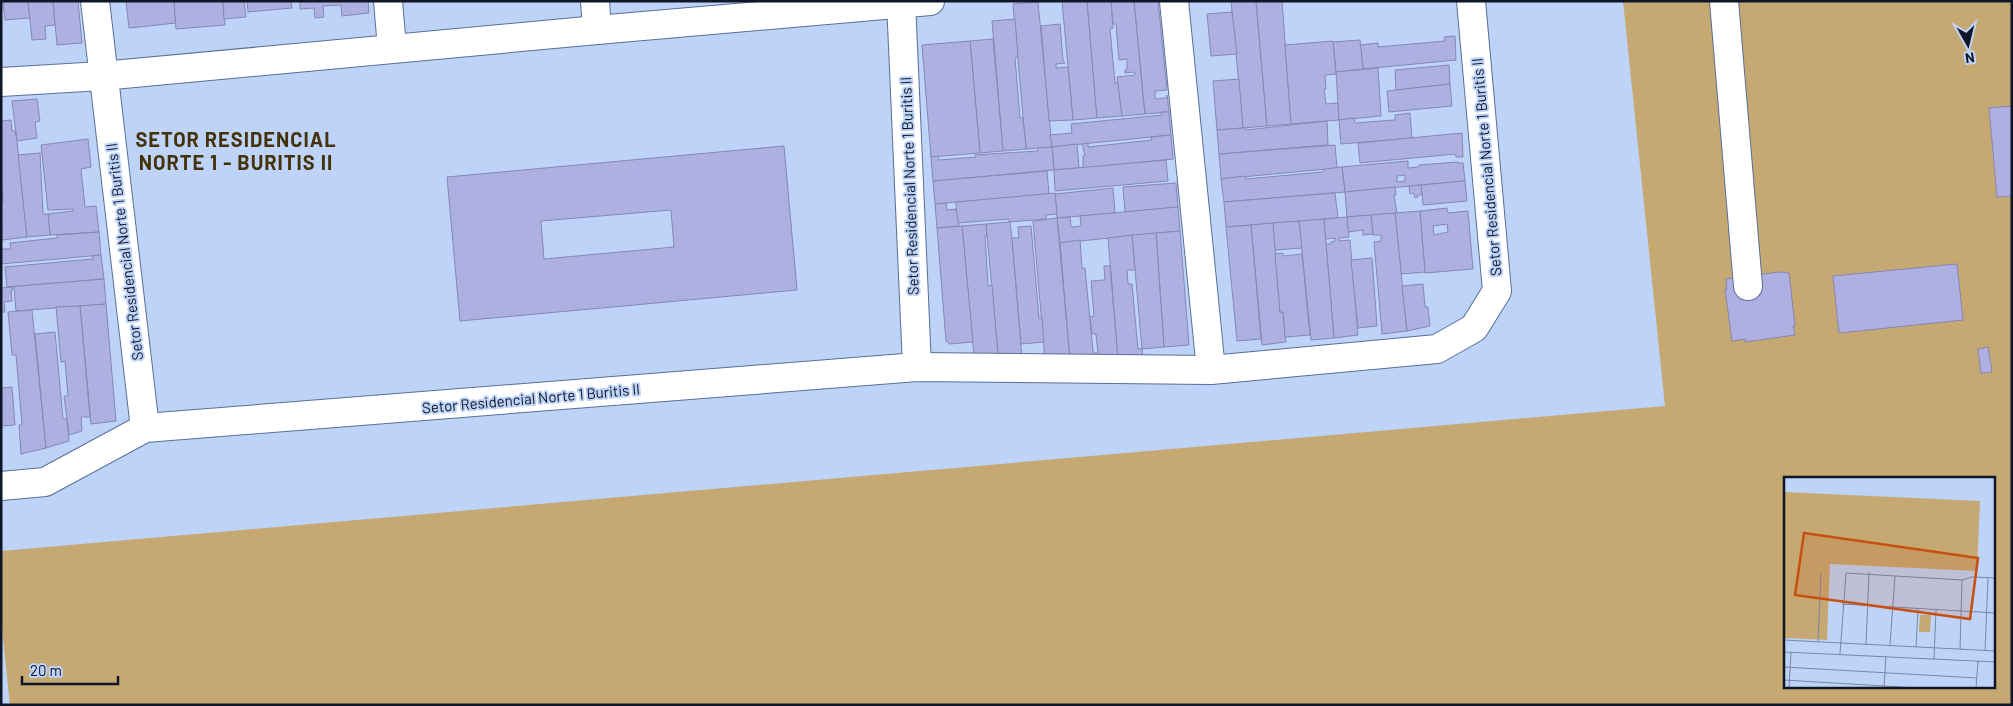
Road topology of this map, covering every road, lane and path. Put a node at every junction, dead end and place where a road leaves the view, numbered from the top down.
1 (95, 1) edge
2 (388, 1) edge
3 (595, 1) edge
4 (930, 1) edge
5 (1174, 1) edge
6 (1471, 1) edge
7 (1724, 1) edge
8 (901, 3) edge
9 (597, 30) junction
10 (392, 48) junction
11 (102, 76) junction
12 (1, 82) edge
13 (1748, 286) dead end
14 (917, 367) junction
15 (1211, 370) junction
16 (145, 428) junction
17 (1, 486) edge

1 - 11 street, Setor Residencial Norte 1 Buritis II
2 - 10 street
3 - 9 street
4 - 8 street
5 - 15 street
6 - 15 street, Setor Residencial Norte 1 Buritis II
7 - 13 street
8 - 9 street
8 - 14 street, Setor Residencial Norte 1 Buritis II
9 - 10 street
10 - 11 street
11 - 12 street
11 - 16 street, Setor Residencial Norte 1 Buritis II
14 - 15 street, Setor Residencial Norte 1 Buritis II
14 - 16 street, Setor Residencial Norte 1 Buritis II
16 - 17 street, Setor Residencial Norte 1 Buritis II

